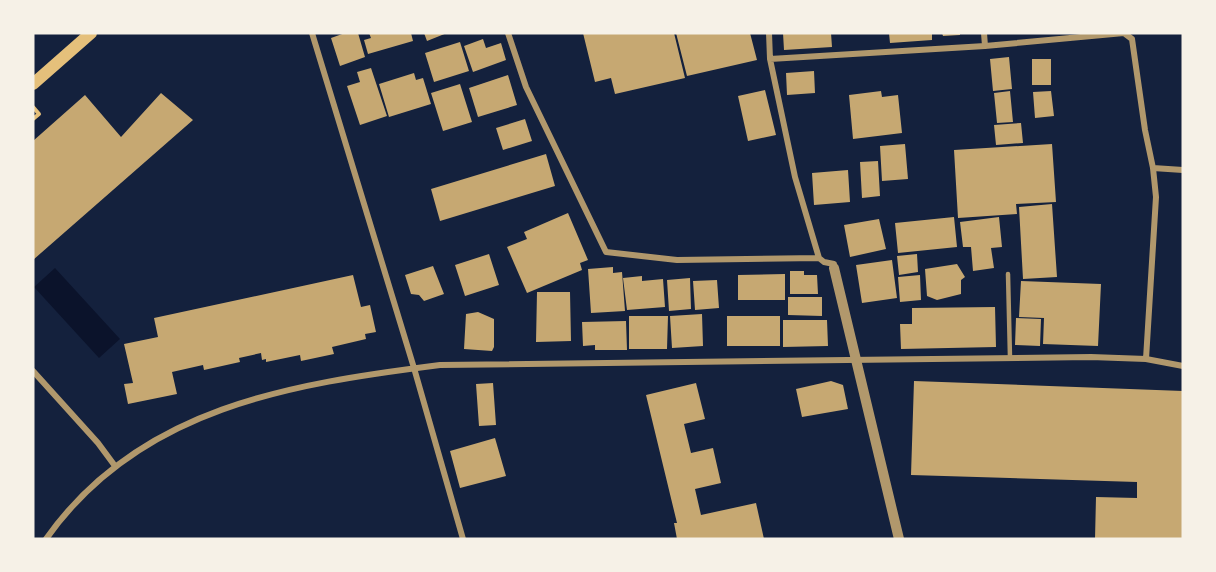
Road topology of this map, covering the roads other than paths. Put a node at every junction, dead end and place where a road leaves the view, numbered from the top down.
1 (91, 33) edge
2 (312, 33) edge
3 (508, 33) edge
4 (769, 33) edge
5 (984, 33) edge
6 (1124, 33) edge
7 (986, 46) junction
8 (770, 59) junction
9 (33, 84) edge
10 (1154, 168) junction
11 (1183, 170) edge
12 (819, 258) junction
13 (834, 268) joint
14 (1008, 274) dead end
15 (1010, 358) junction
16 (1146, 359) junction
17 (857, 360) junction
18 (1183, 366) edge
19 (414, 368) junction
20 (33, 370) edge
21 (115, 466) junction
22 (46, 539) edge
23 (463, 539) edge
24 (899, 539) edge

1 - 9 main road
2 - 19 street
3 - 12 street
4 - 8 street
5 - 7 street
6 - 7 street
6 - 10 street
7 - 8 street
8 - 12 street
10 - 11 street
10 - 16 street
12 - 13 street
13 - 17 street
14 - 15 lane
15 - 16 street
15 - 17 street
16 - 18 street
17 - 19 street
17 - 24 street
19 - 21 street
19 - 23 street
20 - 21 street
21 - 22 street

